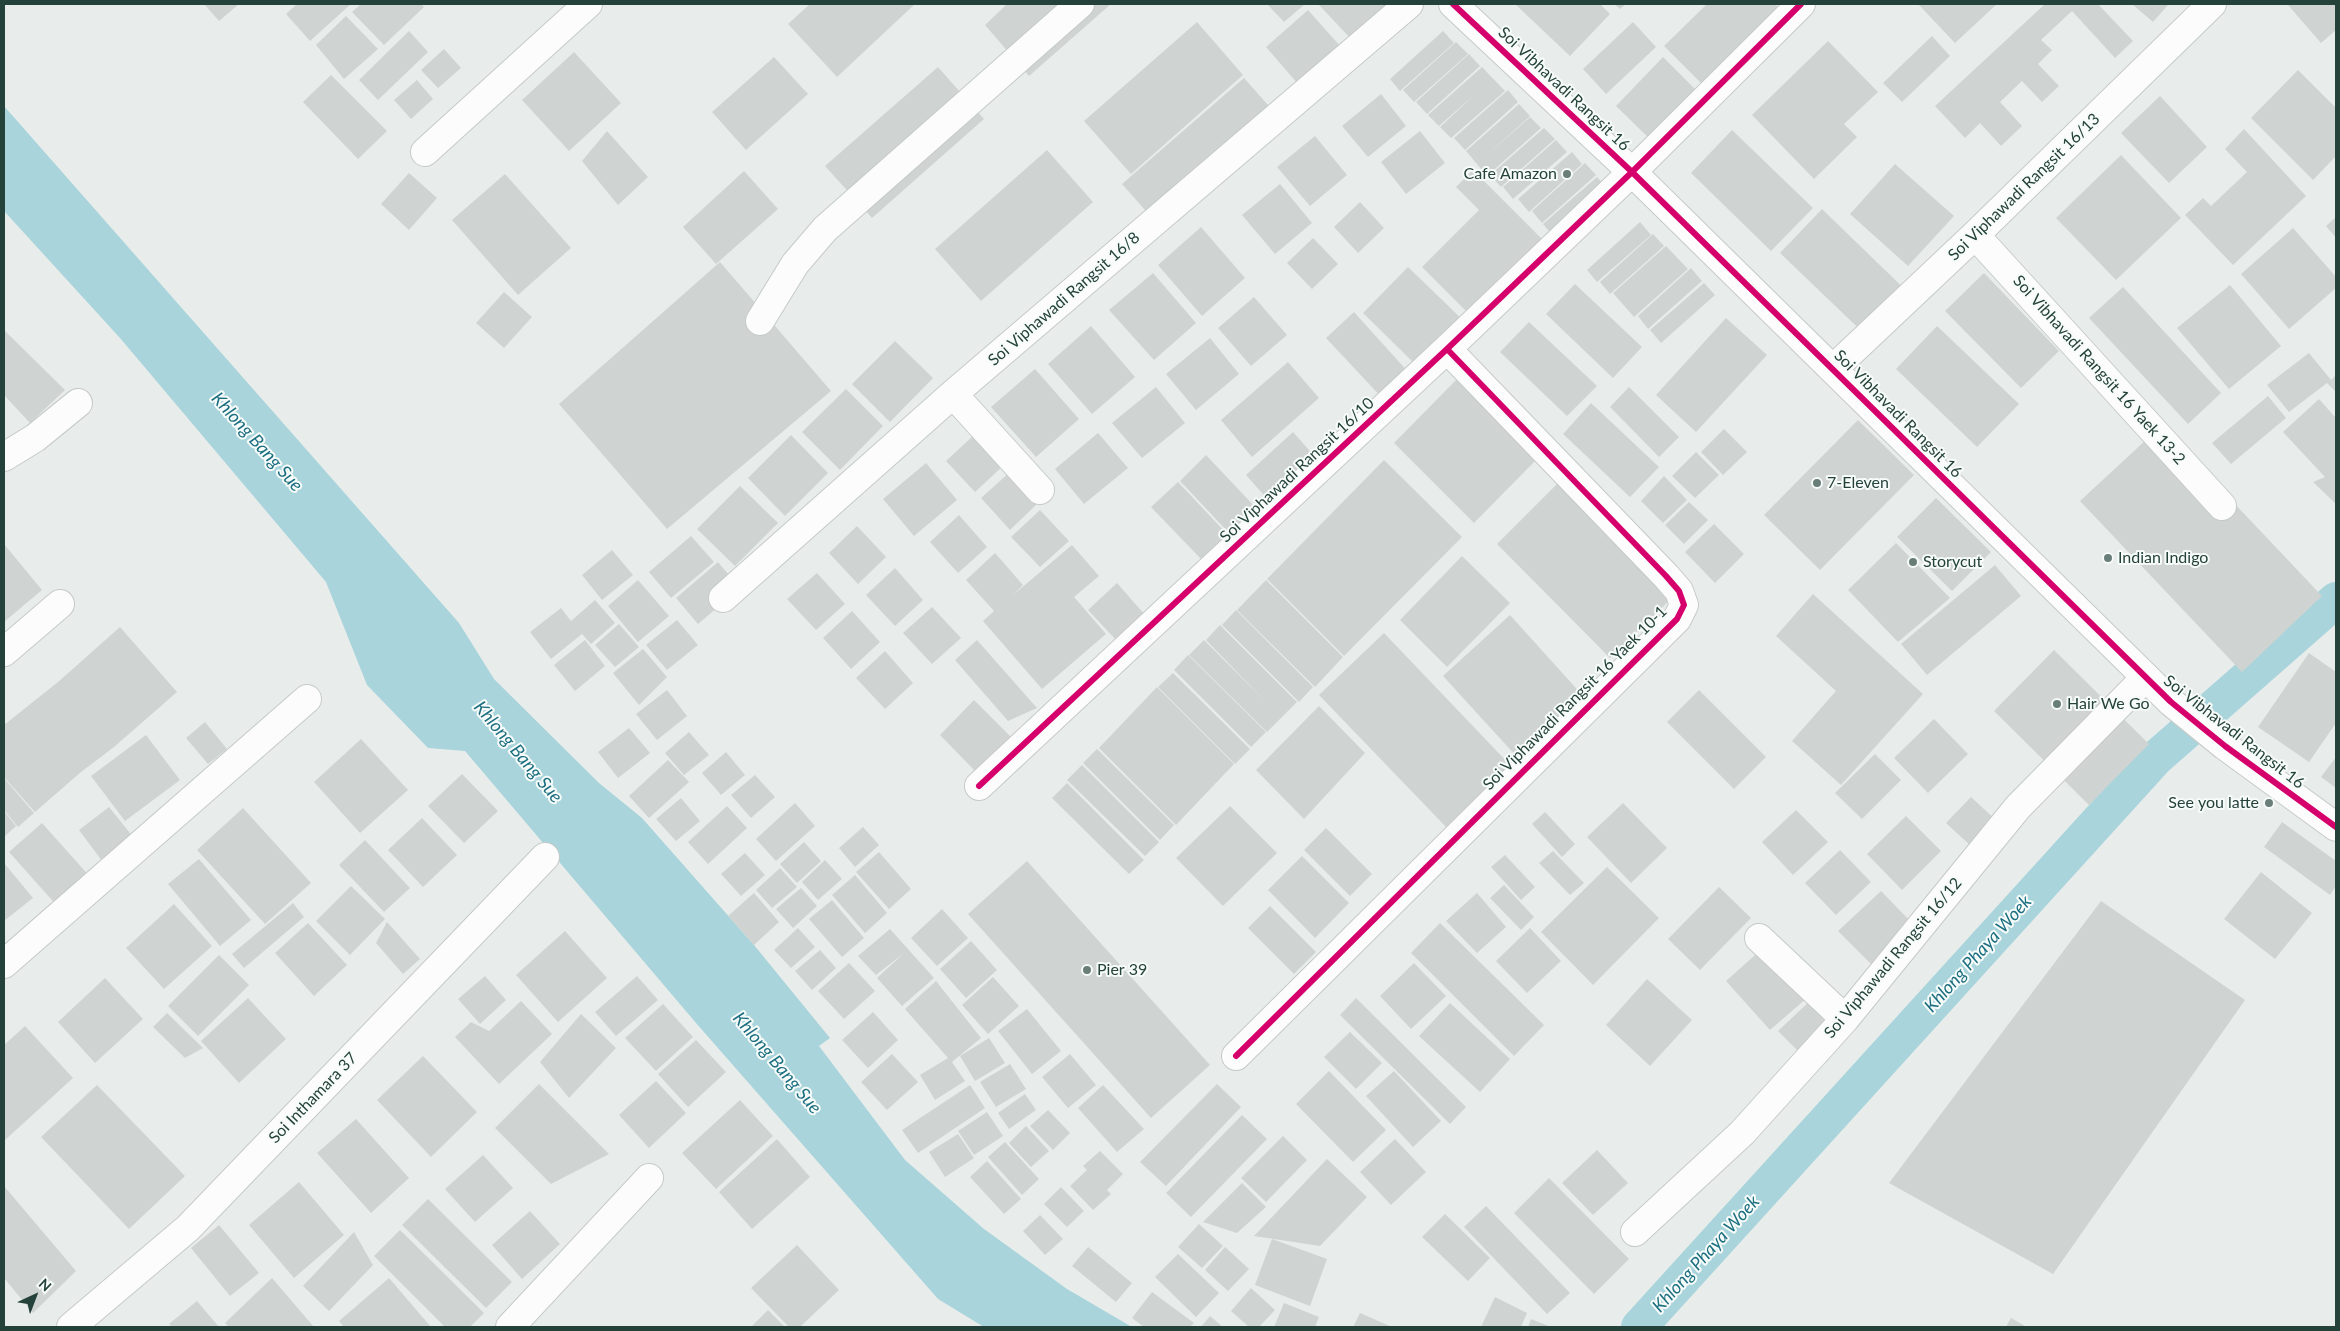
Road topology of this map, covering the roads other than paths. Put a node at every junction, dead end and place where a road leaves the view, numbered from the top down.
1 (588, 4) edge
2 (1080, 4) edge
3 (1409, 4) edge
4 (1453, 4) edge
5 (1801, 4) edge
6 (2212, 4) edge
7 (425, 152) dead end
8 (1632, 172) junction
9 (1975, 235) junction
10 (760, 321) dead end
11 (1447, 349) junction
12 (1833, 369) junction
13 (953, 394) junction
14 (78, 403) dead end
15 (4, 457) edge
16 (1040, 490) dead end
17 (2222, 506) dead end
18 (723, 598) dead end
19 (60, 604) dead end
20 (4, 652) edge
21 (2145, 678) junction
22 (307, 700) dead end
23 (979, 786) dead end
24 (2336, 827) edge
25 (545, 857) dead end
26 (1759, 938) dead end
27 (4, 964) edge
28 (1845, 1019) junction
29 (1236, 1056) dead end
30 (649, 1178) dead end
31 (1635, 1232) dead end
32 (71, 1327) edge
33 (510, 1327) edge

1 - 7 street
2 - 10 street
3 - 13 street, Soi Viphawadi Rangsit 16/8
4 - 8 street, Soi Vibhavadi Rangsit 16
5 - 8 street, Soi Viphawadi Rangsit 16/10
6 - 9 street, Soi Viphawadi Rangsit 16/13
8 - 11 street, Soi Viphawadi Rangsit 16/10
8 - 12 street, Soi Vibhavadi Rangsit 16
9 - 12 street, Soi Viphawadi Rangsit 16/13
9 - 17 street, Soi Vibhavadi Rangsit 16 Yaek 13-2
11 - 23 street, Soi Viphawadi Rangsit 16/10
11 - 29 street, Soi Viphawadi Rangsit 16 Yaek 10-1
12 - 21 street, Soi Vibhavadi Rangsit 16
13 - 16 street
13 - 18 street, Soi Viphawadi Rangsit 16/8
14 - 15 street
19 - 20 street
21 - 24 street, Soi Vibhavadi Rangsit 16
21 - 28 street, Soi Viphawadi Rangsit 16/12
22 - 27 street
25 - 32 street, Soi Inthamara 37
26 - 28 street
28 - 31 street, Soi Viphawadi Rangsit 16/12
30 - 33 street

